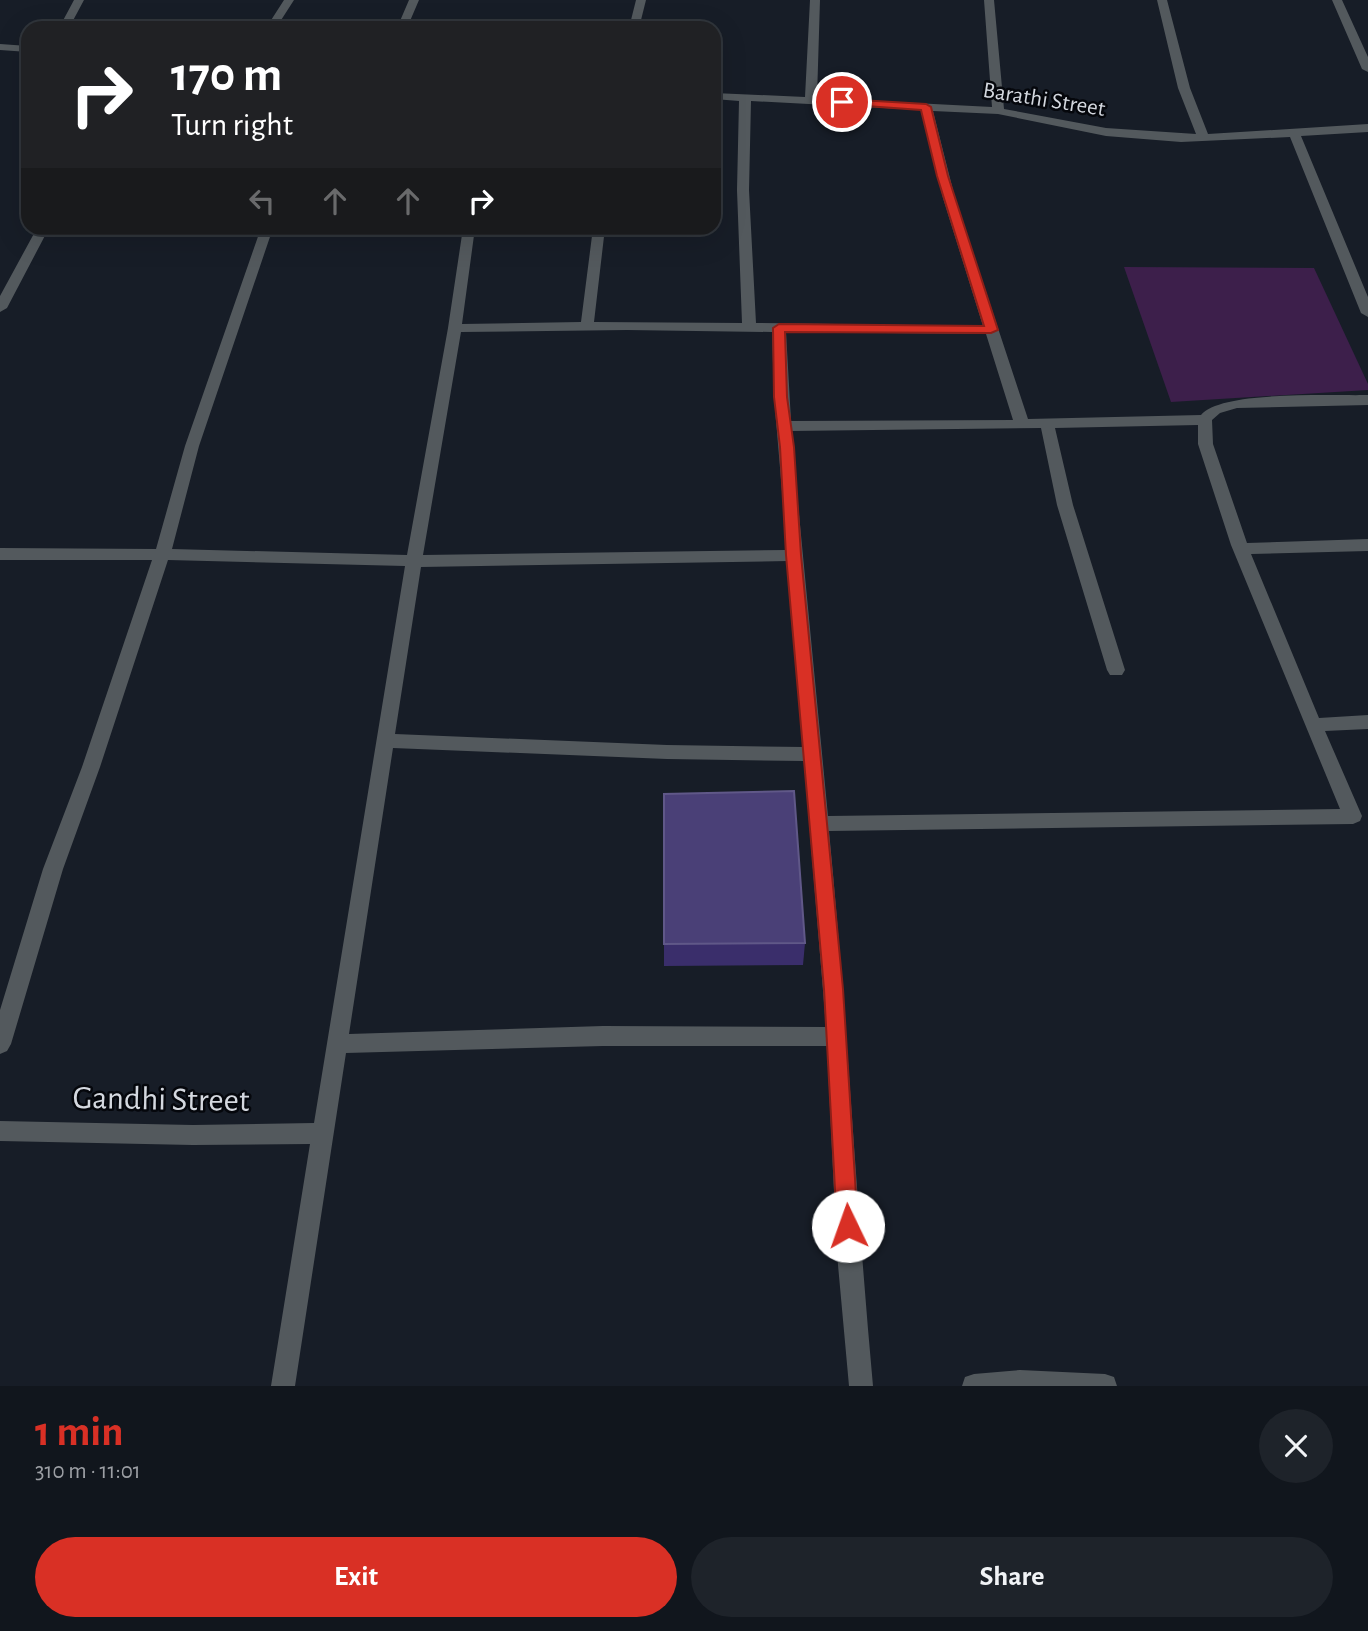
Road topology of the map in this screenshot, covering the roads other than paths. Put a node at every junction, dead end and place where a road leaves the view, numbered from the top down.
1 (79, 0) edge
2 (289, 0) edge
3 (414, 0) edge
4 (641, 0) edge
5 (815, 0) edge
6 (989, 0) edge
7 (1162, 0) edge
8 (1337, 0) edge
9 (68, 21) edge
10 (276, 21) edge
11 (405, 21) edge
12 (636, 21) edge
13 (0, 47) edge
14 (21, 48) edge
15 (1368, 69) edge
16 (721, 96) edge
17 (745, 97) junction
18 (811, 100) junction
19 (926, 107) junction
20 (998, 111) junction
21 (1368, 128) edge
22 (1294, 133) junction
23 (1203, 137) junction
24 (39, 235) edge
25 (265, 235) edge
26 (468, 235) edge
27 (598, 235) edge
28 (1366, 306) edge
29 (0, 308) edge
30 (587, 327) junction
31 (749, 327) junction
32 (456, 328) junction
33 (779, 328) junction
34 (991, 330) junction
35 (1368, 400) edge
36 (1205, 420) junction
37 (1022, 424) junction
38 (1047, 424) junction
39 (784, 426) junction
40 (1368, 545) edge
41 (1241, 549) junction
42 (0, 554) edge
43 (162, 555) junction
44 (793, 555) junction
45 (414, 561) junction
46 (1116, 670) dead end
47 (1368, 722) edge
48 (1314, 725) junction
49 (385, 741) junction
50 (811, 754) junction
51 (817, 824) junction
52 (837, 1037) junction
53 (0, 1044) edge
54 (336, 1044) junction
55 (0, 1131) edge
56 (322, 1133) junction
57 (283, 1386) edge
58 (861, 1386) edge
59 (974, 1386) edge
60 (1105, 1386) edge

1 - 9 street
2 - 10 street
3 - 11 street
4 - 12 street
5 - 18 street
6 - 20 street
7 - 23 street
8 - 15 street
13 - 14 street
16 - 17 street, Barathi Street
17 - 18 street, Barathi Street
17 - 31 street
18 - 19 street, Barathi Street
19 - 20 street, Barathi Street
19 - 34 street
20 - 23 street, Barathi Street
21 - 22 street, Barathi Street
22 - 23 street, Barathi Street
22 - 28 street
24 - 29 street
25 - 43 street
26 - 32 street
27 - 30 street
30 - 31 street
30 - 32 street
31 - 33 street
32 - 45 street
33 - 34 street
33 - 39 street
34 - 37 street
35 - 36 street
36 - 38 street
36 - 41 street
37 - 38 street
37 - 39 street
38 - 46 street
39 - 44 street
40 - 41 street
41 - 48 street
42 - 43 street
43 - 45 street
43 - 53 street
44 - 45 street
44 - 50 street
45 - 49 street
47 - 48 street
48 - 51 street
49 - 50 street
49 - 54 street
50 - 51 street
51 - 52 street
52 - 54 street
52 - 58 street
54 - 56 street
55 - 56 street, Gandhi Street
56 - 57 street
59 - 60 street

